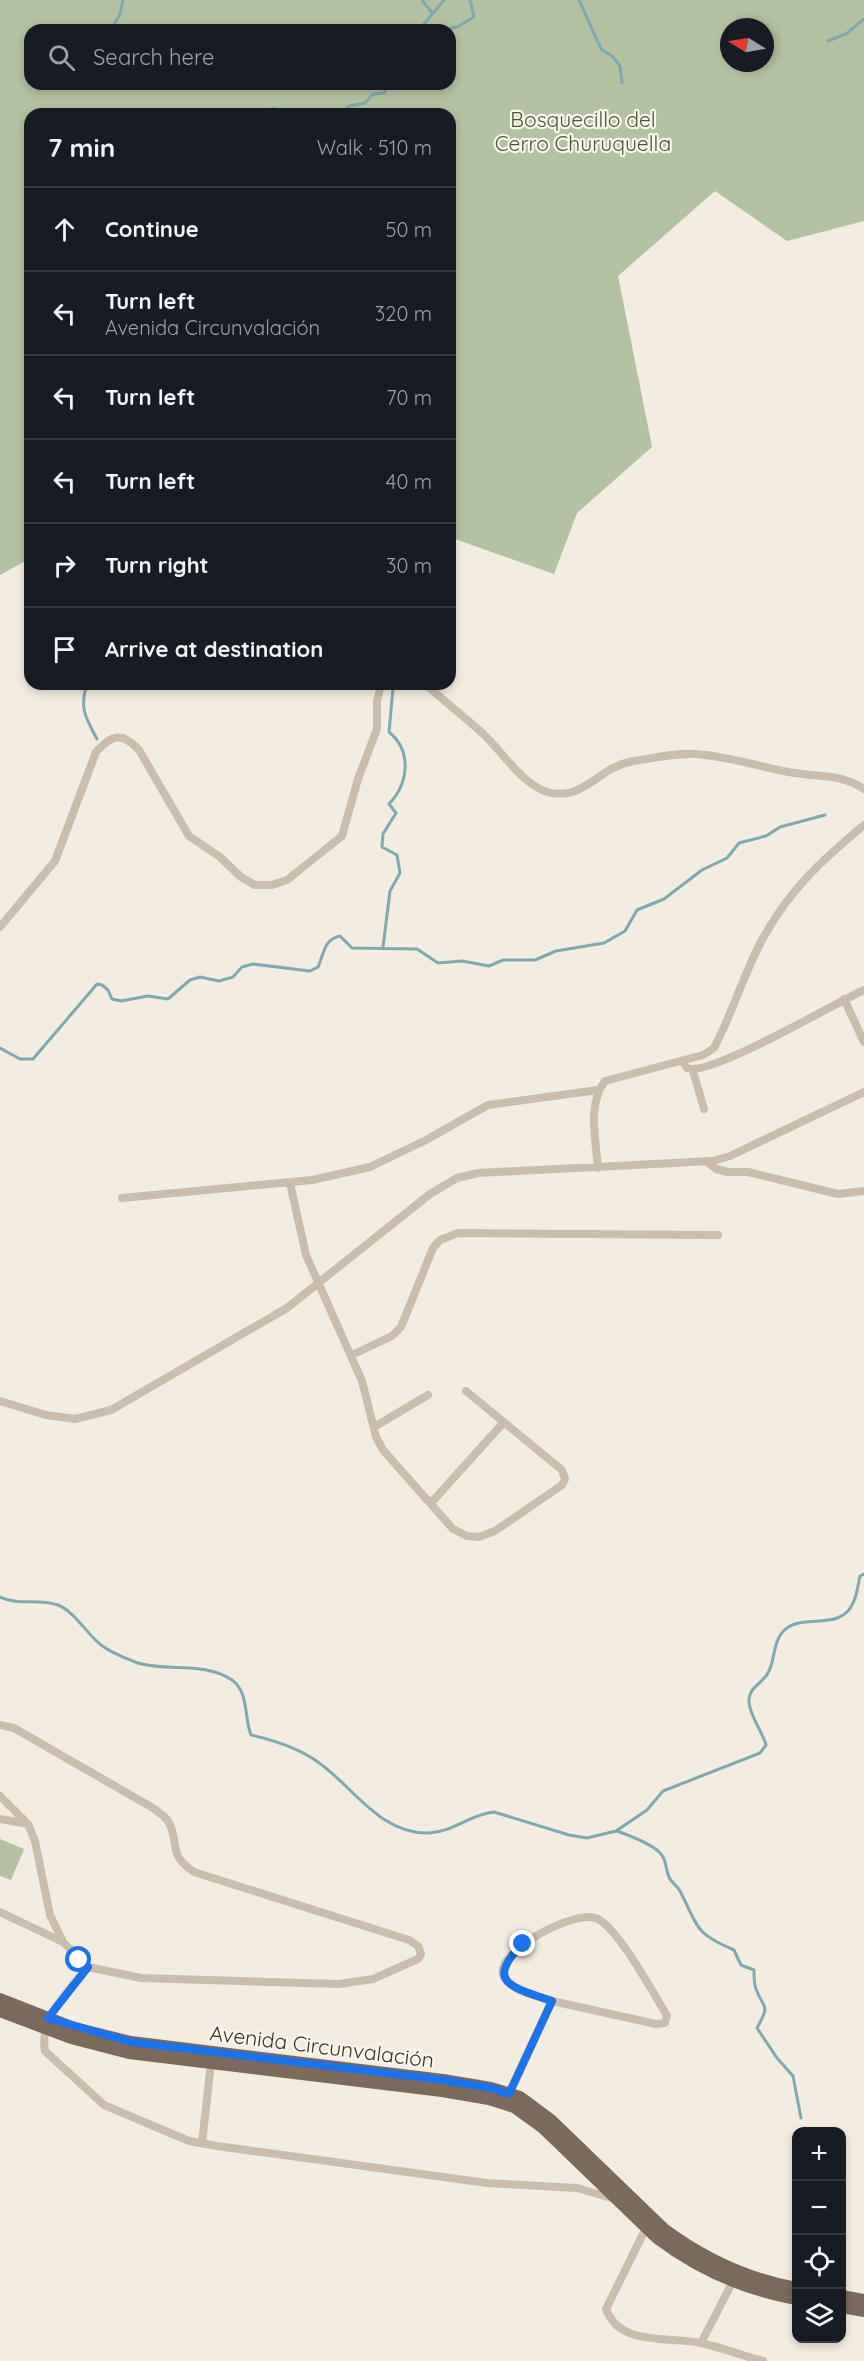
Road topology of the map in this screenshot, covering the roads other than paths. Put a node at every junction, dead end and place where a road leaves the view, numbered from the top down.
1 (380, 690) edge
2 (432, 690) edge
3 (864, 789) edge
4 (864, 825) edge
5 (0, 927) edge
6 (864, 990) edge
7 (844, 999) junction
8 (864, 1042) edge
9 (682, 1061) junction
10 (693, 1071) junction
11 (598, 1090) junction
12 (864, 1092) edge
13 (704, 1109) dead end
14 (706, 1161) junction
15 (598, 1168) junction
16 (290, 1183) junction
17 (864, 1191) edge
18 (122, 1198) dead end
19 (718, 1235) dead end
20 (319, 1285) junction
21 (352, 1355) junction
22 (466, 1391) dead end
23 (428, 1395) dead end
24 (0, 1401) edge
25 (504, 1422) junction
26 (374, 1427) junction
27 (430, 1503) junction
28 (0, 1725) edge
29 (0, 1796) edge
30 (0, 1819) edge
31 (28, 1824) junction
32 (0, 1912) edge
33 (63, 1942) junction
34 (88, 1967) junction
35 (0, 1999) edge
36 (552, 2001) junction
37 (0, 2012) edge
38 (47, 2024) junction
39 (211, 2063) junction
40 (507, 2099) junction
41 (202, 2143) junction
42 (617, 2200) junction
43 (646, 2228) junction
44 (733, 2281) junction
45 (792, 2287) edge
46 (846, 2297) edge
47 (792, 2298) edge
48 (864, 2300) edge
49 (846, 2308) edge
50 (864, 2312) edge
51 (701, 2343) junction
52 (763, 2361) edge

1 - 5 street
2 - 3 street
4 - 9 street
6 - 7 street
7 - 8 street
7 - 10 street
9 - 10 street
9 - 11 street
10 - 13 street
11 - 15 street
11 - 16 street
12 - 14 street
14 - 15 street
14 - 17 street
15 - 20 street
16 - 18 street
16 - 20 street
19 - 21 street
20 - 21 street
20 - 24 street
21 - 26 street
22 - 25 street
23 - 26 street
25 - 27 street
25 - 27 street
26 - 27 street
28 - 34 street
29 - 31 street
30 - 31 street
31 - 33 street
32 - 33 street
33 - 34 street
34 - 38 street
35 - 38 main road, Avenida Circunvalación
36 - 36 street
36 - 40 street
37 - 38 main road, Avenida Circunvalación
38 - 39 main road, Avenida Circunvalación
38 - 40 main road, Avenida Circunvalación
38 - 41 street
39 - 40 main road, Avenida Circunvalación
39 - 41 street
40 - 42 main road, Avenida Circunvalación
40 - 45 main road, Avenida Circunvalación
41 - 42 street
42 - 43 main road, Avenida Circunvalación
43 - 44 main road, Avenida Circunvalación
43 - 51 street
44 - 47 main road, Avenida Circunvalación
44 - 51 street
46 - 48 main road
49 - 50 main road
51 - 52 street

